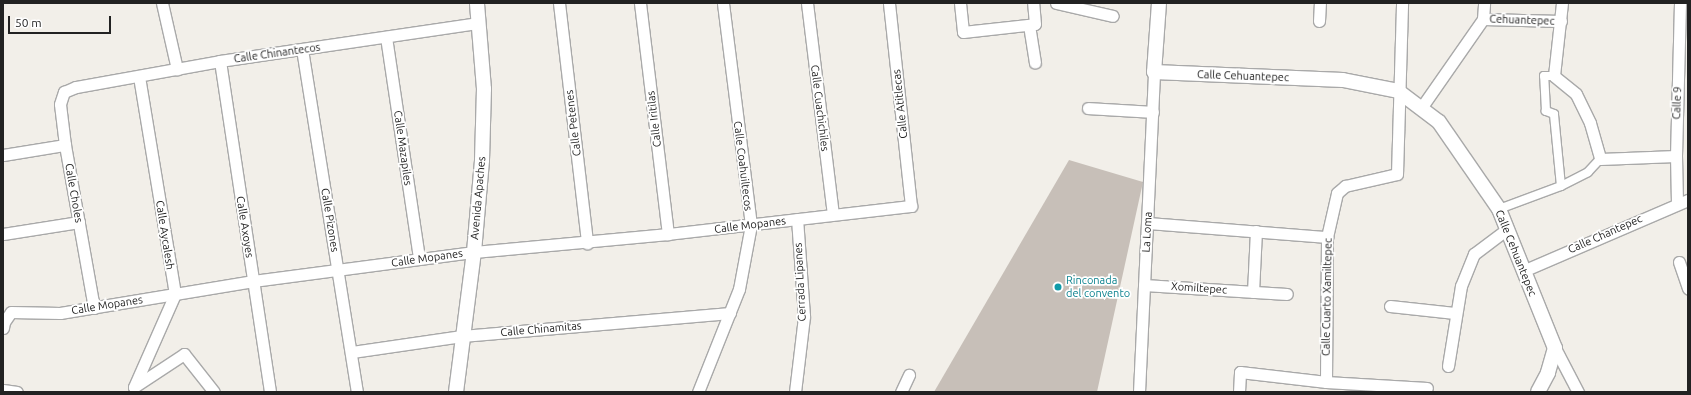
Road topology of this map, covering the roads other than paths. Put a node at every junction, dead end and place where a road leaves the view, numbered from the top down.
1 (162, 3) edge
2 (477, 3) edge
3 (559, 3) edge
4 (640, 3) edge
5 (723, 3) edge
6 (807, 3) edge
7 (889, 3) edge
8 (960, 3) edge
9 (1033, 3) edge
10 (1056, 3) edge
11 (1159, 3) edge
12 (1320, 3) edge
13 (1402, 3) edge
14 (1484, 3) edge
15 (1562, 3) edge
16 (1680, 3) edge
17 (1113, 16) dead end
18 (1483, 19) junction
19 (1319, 21) dead end
20 (1561, 21) junction
21 (478, 23) junction
22 (1029, 25) junction
23 (386, 37) junction
24 (302, 49) junction
25 (220, 61) junction
26 (1035, 63) dead end
27 (177, 69) junction
28 (1154, 72) junction
29 (139, 76) junction
30 (1554, 76) junction
31 (76, 87) joint
32 (1398, 91) junction
33 (1088, 108) dead end
34 (1421, 108) junction
35 (1153, 112) junction
36 (66, 145) junction
37 (3, 155) edge
38 (1676, 156) junction
39 (1600, 159) junction
40 (1561, 186) junction
41 (1688, 200) edge
42 (1677, 203) junction
43 (911, 206) joint
44 (1499, 209) junction
45 (834, 214) junction
46 (797, 219) junction
47 (79, 222) junction
48 (1148, 223) junction
49 (750, 225) junction
50 (1506, 229) junction
51 (1256, 231) junction
52 (3, 234) edge
53 (668, 234) junction
54 (1327, 237) junction
55 (587, 243) junction
56 (474, 252) junction
57 (419, 260) junction
58 (1679, 262) dead end
59 (1523, 270) junction
60 (338, 271) junction
61 (253, 281) junction
62 (1144, 285) junction
63 (1688, 288) edge
64 (1253, 292) junction
65 (175, 294) junction
66 (1287, 294) dead end
67 (1390, 306) dead end
68 (94, 308) junction
69 (730, 313) junction
70 (1455, 313) junction
71 (3, 328) edge
72 (462, 336) junction
73 (1554, 348) junction
74 (352, 352) junction
75 (1448, 366) dead end
76 (909, 375) dead end
77 (1326, 382) junction
78 (1427, 388) dead end
79 (3, 390) edge
80 (131, 390) edge
81 (18, 392) edge
82 (214, 392) edge
83 (270, 392) edge
84 (357, 392) edge
85 (456, 392) edge
86 (698, 392) edge
87 (795, 392) edge
88 (901, 392) edge
89 (1139, 392) edge
90 (1239, 392) edge
91 (1538, 392) edge
92 (1578, 392) edge

1 - 27 street
2 - 21 street, Avenida Apaches
3 - 55 street, Calle Petenes
4 - 53 street, Calle Iritilas
5 - 49 street, Calle Coahuiltecos
6 - 45 street, Calle Cuachichiles
7 - 43 street, Calle Atitlecas
8 - 22 street
9 - 22 street
10 - 17 street
11 - 28 street
12 - 19 street
13 - 32 street
14 - 18 street
15 - 20 street
16 - 38 street, Calle 9
18 - 20 street, Cehuantepec
18 - 34 street
20 - 30 street
21 - 23 street, Calle Chinantecos
21 - 56 street, Avenida Apaches
22 - 26 street
23 - 24 street, Calle Chinantecos
23 - 57 street, Calle Mazapiles
24 - 25 street, Calle Chinantecos
24 - 60 street, Calle Pizones
25 - 27 street, Calle Chinantecos
25 - 61 street, Calle Axoyes
27 - 29 street, Calle Chinantecos
28 - 32 street, Calle Cehuantepec
28 - 35 street, La Loma
29 - 31 street, Calle Chinantecos
29 - 65 street, Calle Aycalesh
30 - 39 street
30 - 40 street
31 - 36 street, Calle Choles
32 - 34 street, Calle Cehuantepec
32 - 54 street, Calle Cuarto Xamiltepec
33 - 35 street
34 - 44 street, Calle Cehuantepec
35 - 48 street, La Loma
36 - 37 street
36 - 47 street, Calle Choles
38 - 39 street
38 - 42 street, Calle 9
39 - 40 street
40 - 44 street
41 - 42 street, Calle Chantepec
42 - 59 street, Calle Chantepec
43 - 45 street, Calle Mopanes
44 - 50 street, Calle Cehuantepec
45 - 46 street, Calle Mopanes
46 - 49 street, Calle Mopanes
46 - 87 street, Cerrada Lipanes
47 - 52 street
47 - 68 street, Calle Choles
48 - 51 street
48 - 62 street, La Loma
49 - 53 street, Calle Mopanes
49 - 69 street, Calle Coahuiltecos
50 - 59 street, Calle Cehuantepec
50 - 70 street
51 - 54 street
51 - 64 street
53 - 55 street, Calle Mopanes
54 - 77 street, Calle Cuarto Xamiltepec
55 - 56 street, Calle Mopanes
56 - 57 street, Calle Mopanes
56 - 72 street, Avenida Apaches
57 - 60 street, Calle Mopanes
58 - 63 street
59 - 73 street, Calle Cehuantepec
60 - 61 street, Calle Mopanes
60 - 74 street, Calle Pizones
61 - 65 street, Calle Mopanes
61 - 83 street, Calle Axoyes
62 - 64 street, Xomiltepec
62 - 89 street, La Loma
64 - 66 street, Xomiltepec
65 - 68 street, Calle Mopanes
65 - 80 street
67 - 70 street
68 - 71 street, Calle Mopanes
69 - 72 street, Calle Chinamitas
69 - 86 street, Calle Coahuiltecos
70 - 75 street
72 - 74 street, Calle Chinamitas
72 - 85 street, Avenida Apaches
73 - 91 street
73 - 92 street, Calle Cehuantepec
74 - 84 street, Calle Pizones
76 - 88 street
77 - 78 street
77 - 90 street
79 - 81 street
80 - 82 street

